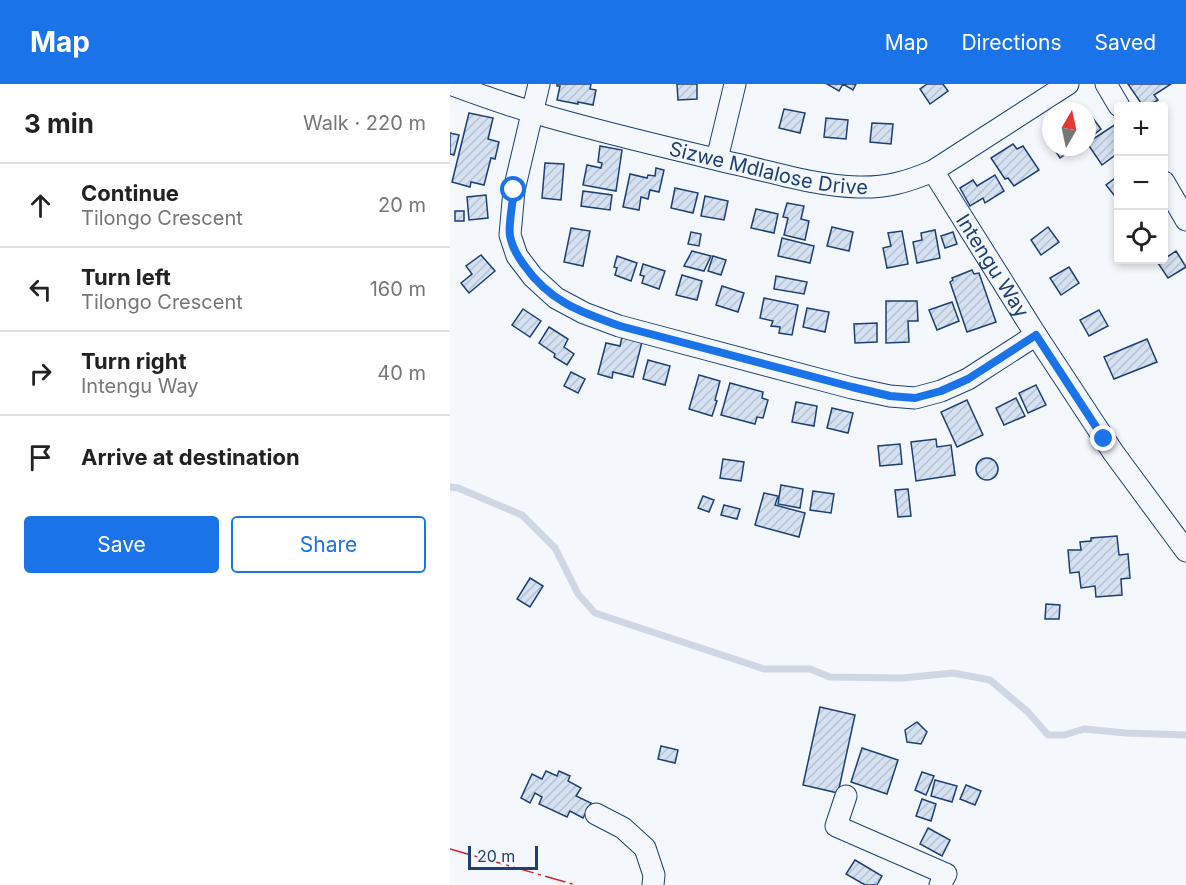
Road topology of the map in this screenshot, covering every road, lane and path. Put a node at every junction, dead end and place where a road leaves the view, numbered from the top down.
1 (450, 84) edge
2 (539, 84) edge
3 (735, 84) edge
4 (1068, 84) edge
5 (1106, 84) edge
6 (1117, 102) edge
7 (532, 112) junction
8 (717, 159) junction
9 (933, 171) junction
10 (1168, 189) edge
11 (1186, 220) edge
12 (1036, 335) junction
13 (1186, 550) edge
14 (846, 796) dead end
15 (596, 814) dead end
16 (653, 885) edge
17 (940, 885) edge

1 - 7 street, Sizwe Mdlalose Drive
2 - 7 street
3 - 8 street
4 - 9 street, Sizwe Mdlalose Drive
5 - 6 street
7 - 8 street, Sizwe Mdlalose Drive
7 - 12 street
8 - 9 street, Sizwe Mdlalose Drive
9 - 12 street, Intengu Way
10 - 11 street
12 - 13 street, Intengu Way
14 - 17 street
15 - 16 street

